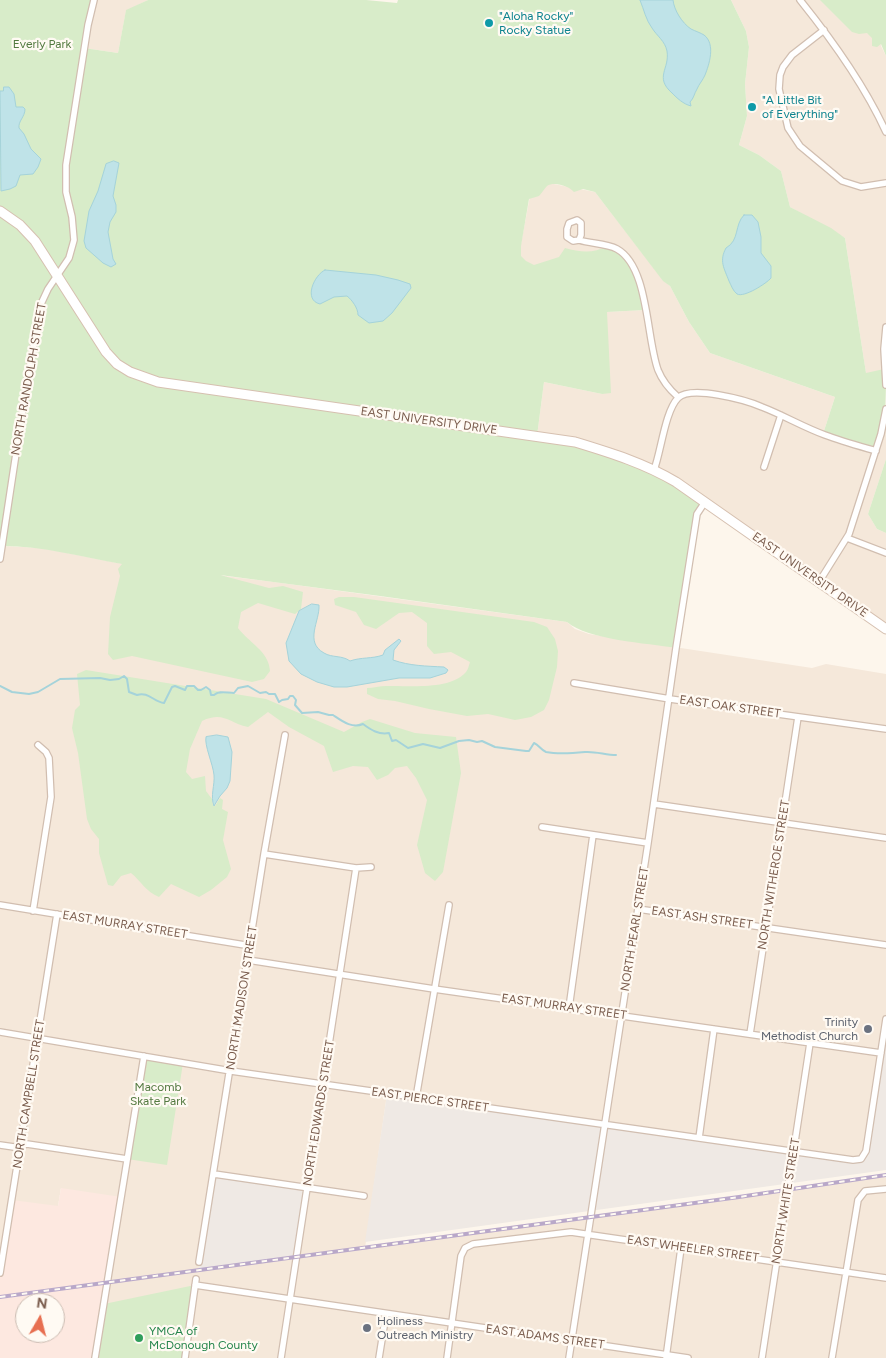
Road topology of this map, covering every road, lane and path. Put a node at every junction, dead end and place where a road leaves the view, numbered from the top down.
1 (800, 0) edge
2 (95, 1) edge
3 (824, 30) junction
4 (886, 132) edge
5 (886, 183) edge
6 (0, 211) edge
7 (579, 240) dead end
8 (57, 276) junction
9 (886, 327) edge
10 (886, 385) edge
11 (678, 397) junction
12 (886, 409) edge
13 (781, 415) junction
14 (876, 451) junction
15 (764, 467) dead end
16 (654, 470) junction
17 (705, 502) junction
18 (847, 538) junction
19 (886, 553) edge
20 (0, 559) edge
21 (819, 582) junction
22 (886, 629) edge
23 (574, 683) dead end
24 (670, 699) junction
25 (798, 716) junction
26 (886, 729) edge
27 (285, 735) dead end
28 (38, 745) dead end
29 (654, 804) junction
30 (783, 823) junction
31 (542, 827) dead end
32 (593, 835) junction
33 (886, 838) edge
34 (648, 844) junction
35 (264, 854) junction
36 (356, 868) junction
37 (370, 868) dead end
38 (0, 905) edge
39 (449, 905) dead end
40 (638, 909) junction
41 (32, 911) junction
42 (57, 914) junction
43 (767, 927) junction
44 (886, 945) edge
45 (251, 946) junction
46 (248, 960) junction
47 (340, 974) junction
48 (434, 989) junction
49 (569, 1008) junction
50 (622, 1015) junction
51 (886, 1019) edge
52 (714, 1029) junction
53 (0, 1032) edge
54 (750, 1034) junction
55 (38, 1038) junction
56 (810, 1043) junction
57 (881, 1053) junction
58 (144, 1056) junction
59 (231, 1070) junction
60 (323, 1084) junction
61 (416, 1098) junction
62 (605, 1124) junction
63 (699, 1138) junction
64 (0, 1145) edge
65 (20, 1146) junction
66 (794, 1152) junction
67 (128, 1159) junction
68 (214, 1174) junction
69 (307, 1188) junction
70 (886, 1189) edge
71 (364, 1196) dead end
72 (589, 1235) junction
73 (681, 1248) junction
74 (776, 1261) junction
75 (199, 1262) dead end
76 (846, 1272) junction
77 (0, 1273) edge
78 (886, 1278) edge
79 (290, 1300) junction
80 (386, 1314) junction
81 (453, 1324) junction
82 (572, 1341) junction
83 (666, 1357) edge
84 (96, 1358) edge
85 (185, 1358) edge
86 (281, 1358) edge
87 (379, 1358) edge
88 (447, 1358) edge
89 (569, 1358) edge
90 (688, 1358) edge
91 (762, 1358) edge
92 (832, 1358) edge

1 - 3 street
2 - 8 street, NORTH RANDOLPH STREET
3 - 4 street
3 - 5 street
6 - 8 main road, EAST UNIVERSITY DRIVE
7 - 11 street
8 - 16 main road, EAST UNIVERSITY DRIVE
8 - 20 street, NORTH RANDOLPH STREET
9 - 10 street
11 - 13 street
11 - 16 street
12 - 14 street
13 - 14 street
13 - 15 street
14 - 18 street
16 - 17 main road, EAST UNIVERSITY DRIVE
17 - 21 main road, EAST UNIVERSITY DRIVE
17 - 24 street, NORTH PEARL STREET
18 - 19 street
18 - 21 street
21 - 22 main road, EAST UNIVERSITY DRIVE
23 - 24 street, EAST OAK STREET
24 - 25 street, EAST OAK STREET
24 - 29 street, NORTH PEARL STREET
25 - 26 street, EAST OAK STREET
25 - 30 street, NORTH WITHEROE STREET
27 - 35 street, NORTH MADISON STREET
28 - 41 street
29 - 30 street
29 - 34 street, NORTH PEARL STREET
30 - 33 street
30 - 43 street, NORTH WITHEROE STREET
31 - 32 street
32 - 34 street
32 - 49 street
34 - 40 street, NORTH PEARL STREET
35 - 36 street
35 - 45 street, NORTH MADISON STREET
36 - 37 street
36 - 47 street, NORTH EDWARDS STREET
38 - 41 street, EAST MURRAY STREET
39 - 48 street
40 - 43 street, EAST ASH STREET
40 - 50 street, NORTH PEARL STREET
41 - 42 street, EAST MURRAY STREET
42 - 45 street, EAST MURRAY STREET
42 - 55 street, NORTH CAMPBELL STREET
43 - 44 street, EAST ASH STREET
43 - 54 street, NORTH WITHEROE STREET
45 - 46 street, NORTH MADISON STREET
46 - 47 street, EAST MURRAY STREET
46 - 59 street, NORTH MADISON STREET
47 - 48 street, EAST MURRAY STREET
47 - 60 street, NORTH EDWARDS STREET
48 - 49 street, EAST MURRAY STREET
48 - 61 street
49 - 50 street, EAST MURRAY STREET
50 - 52 street, EAST MURRAY STREET
50 - 62 street, NORTH PEARL STREET
51 - 57 street
52 - 54 street, EAST MURRAY STREET
52 - 63 street
53 - 55 street, EAST PIERCE STREET
54 - 56 street, EAST MURRAY STREET
55 - 58 street, EAST PIERCE STREET
55 - 65 street, NORTH CAMPBELL STREET
56 - 57 street, EAST MURRAY STREET
56 - 66 street, NORTH WHITE STREET
57 - 66 street, EAST PIERCE STREET
58 - 59 street, EAST PIERCE STREET
58 - 67 street
59 - 60 street, EAST PIERCE STREET
59 - 68 street, NORTH MADISON STREET
60 - 61 street, EAST PIERCE STREET
60 - 69 street, NORTH EDWARDS STREET
61 - 62 street, EAST PIERCE STREET
62 - 63 street, EAST PIERCE STREET
62 - 72 street, NORTH PEARL STREET
63 - 66 street, EAST PIERCE STREET
64 - 65 street
65 - 67 street
65 - 77 street, NORTH CAMPBELL STREET
66 - 74 street, NORTH WHITE STREET
67 - 84 street
68 - 69 street
68 - 75 street, NORTH MADISON STREET
69 - 71 street
69 - 79 street, NORTH EDWARDS STREET
70 - 76 street
72 - 73 street, EAST WHEELER STREET
72 - 81 street, EAST WHEELER STREET
72 - 82 street, NORTH PEARL STREET
73 - 74 street, EAST WHEELER STREET
73 - 83 street
74 - 76 street, EAST WHEELER STREET
74 - 91 street, NORTH WHITE STREET
76 - 78 street, EAST WHEELER STREET
76 - 92 street
79 - 80 street, EAST ADAMS STREET
79 - 85 street, EAST ADAMS STREET
79 - 86 street, NORTH EDWARDS STREET
80 - 81 street, EAST ADAMS STREET
80 - 87 street
81 - 82 street, EAST ADAMS STREET
81 - 88 street
82 - 83 street, EAST ADAMS STREET
82 - 89 street, NORTH PEARL STREET
83 - 90 street, EAST ADAMS STREET

